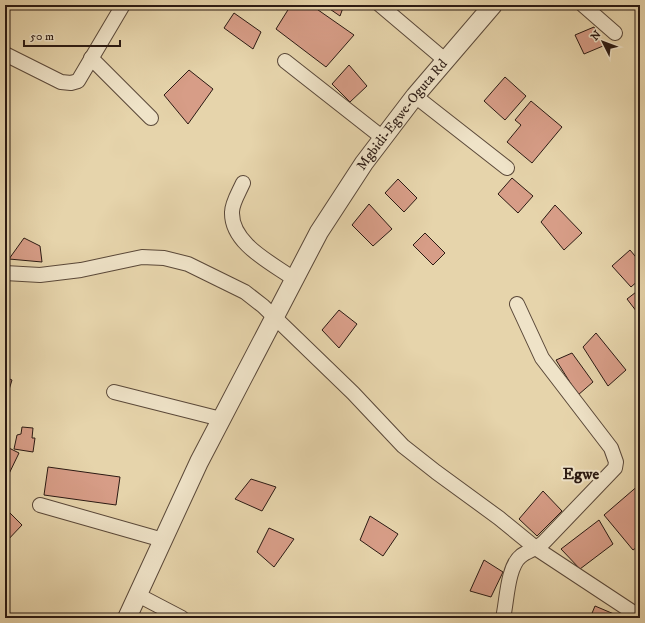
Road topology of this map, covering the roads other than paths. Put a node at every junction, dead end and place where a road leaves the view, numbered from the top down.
1 (123, 5) edge
2 (380, 5) edge
3 (493, 5) edge
4 (583, 5) edge
5 (615, 33) dead end
6 (5, 54) edge
7 (91, 58) junction
8 (445, 60) junction
9 (284, 61) dead end
10 (415, 96) junction
11 (151, 118) dead end
12 (383, 138) junction
13 (507, 168) dead end
14 (243, 183) dead end
15 (5, 273) edge
16 (294, 279) junction
17 (517, 304) dead end
18 (274, 317) junction
19 (114, 392) dead end
20 (221, 419) junction
21 (40, 505) dead end
22 (163, 540) junction
23 (537, 549) junction
24 (138, 595) junction
25 (640, 617) edge
26 (127, 618) edge
27 (182, 618) edge
28 (503, 618) edge

1 - 7 street
2 - 8 street
3 - 8 street, Mgbidi-Egwe-Oguta Rd
4 - 5 street
6 - 7 street
7 - 11 street
8 - 10 street, Mgbidi-Egwe-Oguta Rd
9 - 12 street
10 - 12 street, Mgbidi-Egwe-Oguta Rd
10 - 13 street
12 - 16 street, Mgbidi-Egwe-Oguta Rd
14 - 16 street
15 - 18 street
16 - 18 street, Mgbidi-Egwe-Oguta Rd
17 - 23 street
18 - 20 street, Mgbidi-Egwe-Oguta Rd
18 - 23 street
19 - 20 street
20 - 22 street, Mgbidi-Egwe-Oguta Rd
21 - 22 street
22 - 24 street, Mgbidi-Egwe-Oguta Rd
23 - 25 street
23 - 28 street
24 - 26 street, Mgbidi-Egwe-Oguta Rd
24 - 27 street

